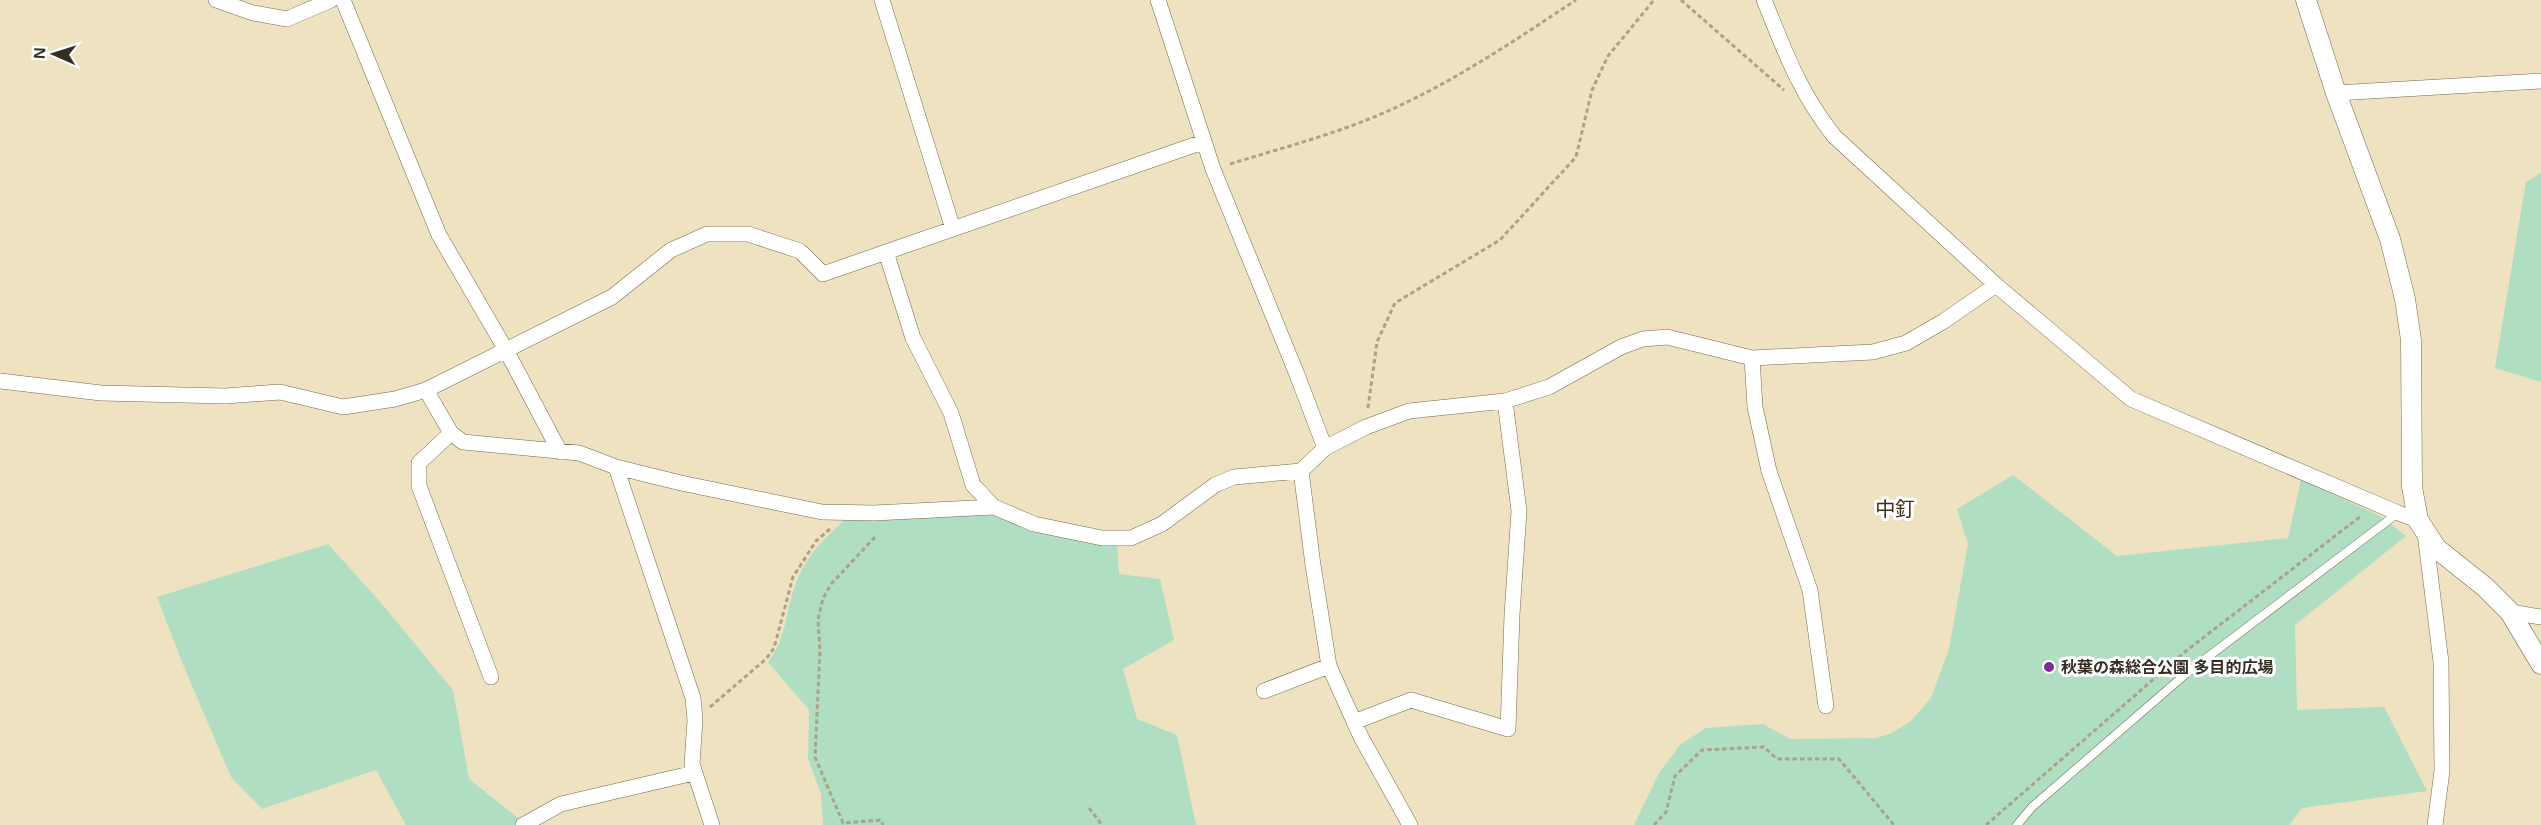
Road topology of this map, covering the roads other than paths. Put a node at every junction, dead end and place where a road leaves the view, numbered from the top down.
1 (216, 0) edge
2 (331, 0) edge
3 (343, 0) edge
4 (882, 0) edge
5 (1158, 0) edge
6 (1764, 0) edge
7 (2308, 0) edge
8 (2541, 81) edge
9 (2336, 93) junction
10 (1203, 142) junction
11 (953, 229) junction
12 (886, 252) junction
13 (1996, 285) junction
14 (506, 350) junction
15 (1752, 358) junction
16 (0, 381) edge
17 (426, 390) junction
18 (1505, 401) junction
19 (451, 433) junction
20 (1325, 448) junction
21 (560, 452) junction
22 (616, 467) junction
23 (1301, 471) junction
24 (994, 507) junction
25 (2398, 513) junction
26 (2422, 525) junction
27 (2510, 612) junction
28 (2541, 617) edge
29 (2541, 664) edge
30 (1329, 666) junction
31 (491, 677) dead end
32 (1264, 691) dead end
33 (1826, 706) dead end
34 (1354, 722) junction
35 (694, 773) junction
36 (523, 825) edge
37 (712, 825) edge
38 (1410, 825) edge
39 (2017, 825) edge
40 (2435, 825) edge

1 - 2 street
3 - 14 street
4 - 11 street
5 - 10 street
6 - 13 street
7 - 9 street
8 - 9 street
9 - 26 street
10 - 11 street
10 - 20 street
11 - 12 street
12 - 14 street
12 - 24 street
13 - 15 street
13 - 25 street
14 - 17 street
14 - 21 street
15 - 18 street
15 - 33 street
16 - 17 street
17 - 19 street
18 - 20 street
18 - 34 street
19 - 21 street
19 - 31 street
20 - 23 street
21 - 22 street
22 - 24 street
22 - 35 street
23 - 24 street
23 - 30 street
25 - 26 street
25 - 39 lane
26 - 27 street
26 - 40 street
27 - 28 street
27 - 29 street
30 - 32 street
30 - 34 street
34 - 38 street
35 - 36 street
35 - 37 street

